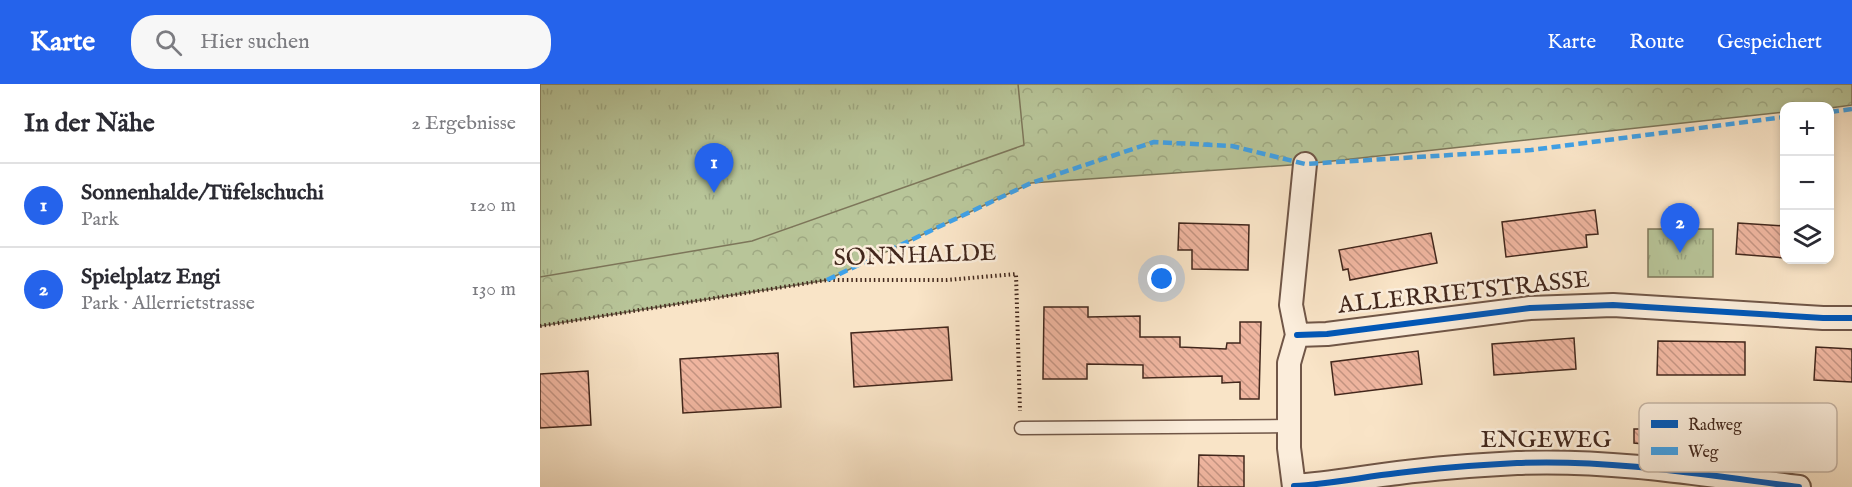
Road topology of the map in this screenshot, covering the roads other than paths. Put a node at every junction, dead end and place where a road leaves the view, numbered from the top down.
1 (1305, 164) dead end
2 (1852, 318) edge
3 (1296, 335) junction
4 (1289, 426) junction
5 (1021, 428) road end
6 (1639, 468) edge
7 (1684, 472) edge
8 (1294, 487) edge
9 (1799, 487) edge

1 - 3 street
2 - 3 street, ALLERRIETSTRASSE
3 - 4 street
4 - 5 lane
4 - 8 street
6 - 8 street, ENGEWEG
7 - 9 street, ENGEWEG

